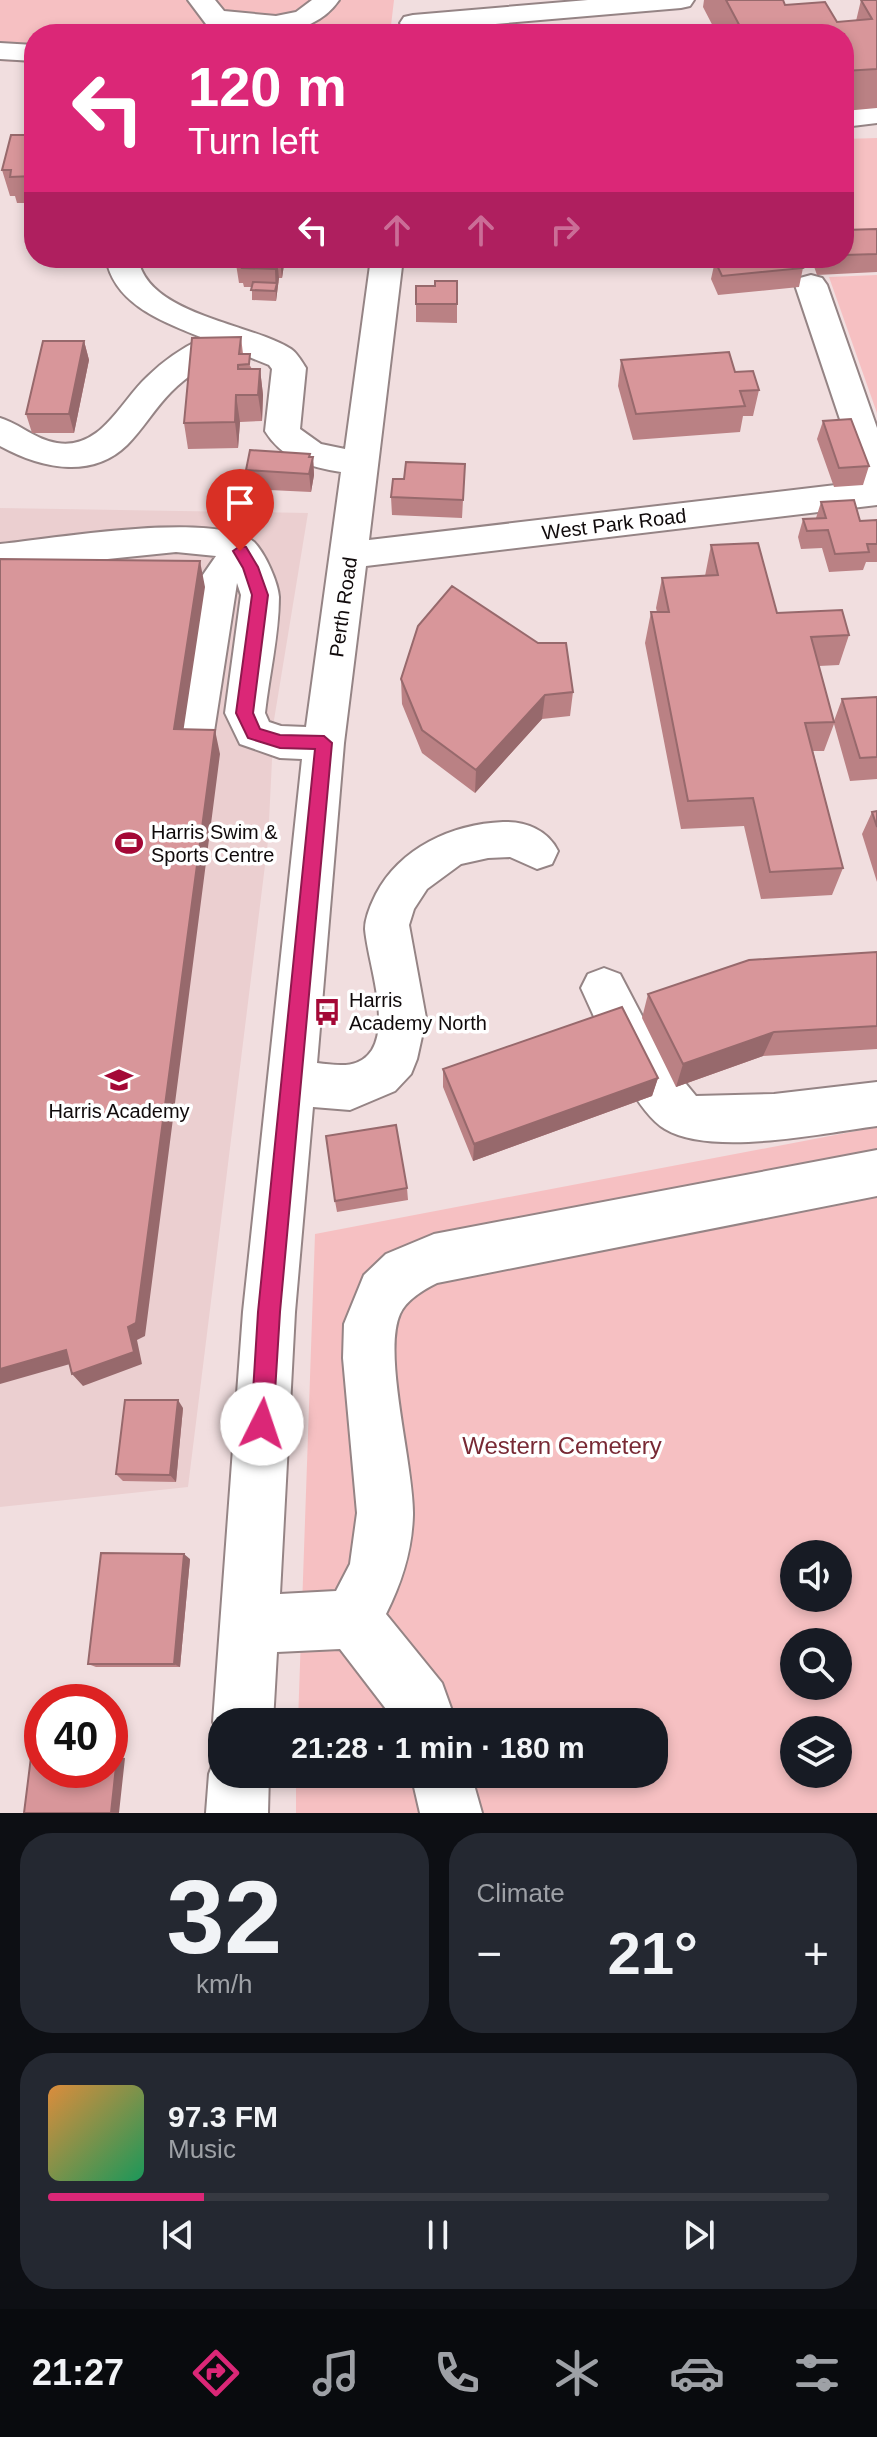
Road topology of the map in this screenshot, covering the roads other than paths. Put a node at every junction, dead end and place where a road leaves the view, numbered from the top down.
1 (201, 0) edge
2 (326, 0) edge
3 (681, 0) edge
4 (413, 19) edge
5 (0, 51) edge
6 (24, 52) edge
7 (877, 114) edge
8 (854, 117) edge
9 (125, 268) edge
10 (386, 268) edge
11 (811, 285) dead end
12 (232, 337) junction
13 (0, 430) edge
14 (362, 468) junction
15 (877, 479) edge
16 (877, 493) edge
17 (240, 551) junction
18 (350, 555) junction
19 (0, 557) edge
20 (182, 740) edge
21 (324, 743) junction
22 (537, 851) dead end
23 (604, 988) dead end
24 (292, 1083) junction
25 (877, 1104) edge
26 (877, 1173) edge
27 (353, 1619) junction
28 (250, 1625) junction
29 (244, 1708) edge
30 (422, 1708) edge
31 (238, 1788) edge
32 (445, 1788) edge
33 (237, 1813) edge
34 (451, 1813) edge

1 - 2 street
3 - 4 street
5 - 6 street
7 - 8 street
9 - 12 street
10 - 14 street, Perth Road
11 - 15 street
12 - 13 street
12 - 14 street
14 - 18 street, Perth Road
16 - 18 street, West Park Road
17 - 19 street
17 - 20 street
17 - 21 street
18 - 21 street, Perth Road
21 - 24 street, Perth Road
22 - 24 street
23 - 25 street
24 - 28 street, Perth Road
26 - 27 street
27 - 28 street
27 - 30 street
28 - 29 street, Perth Road
31 - 33 street
32 - 34 street

